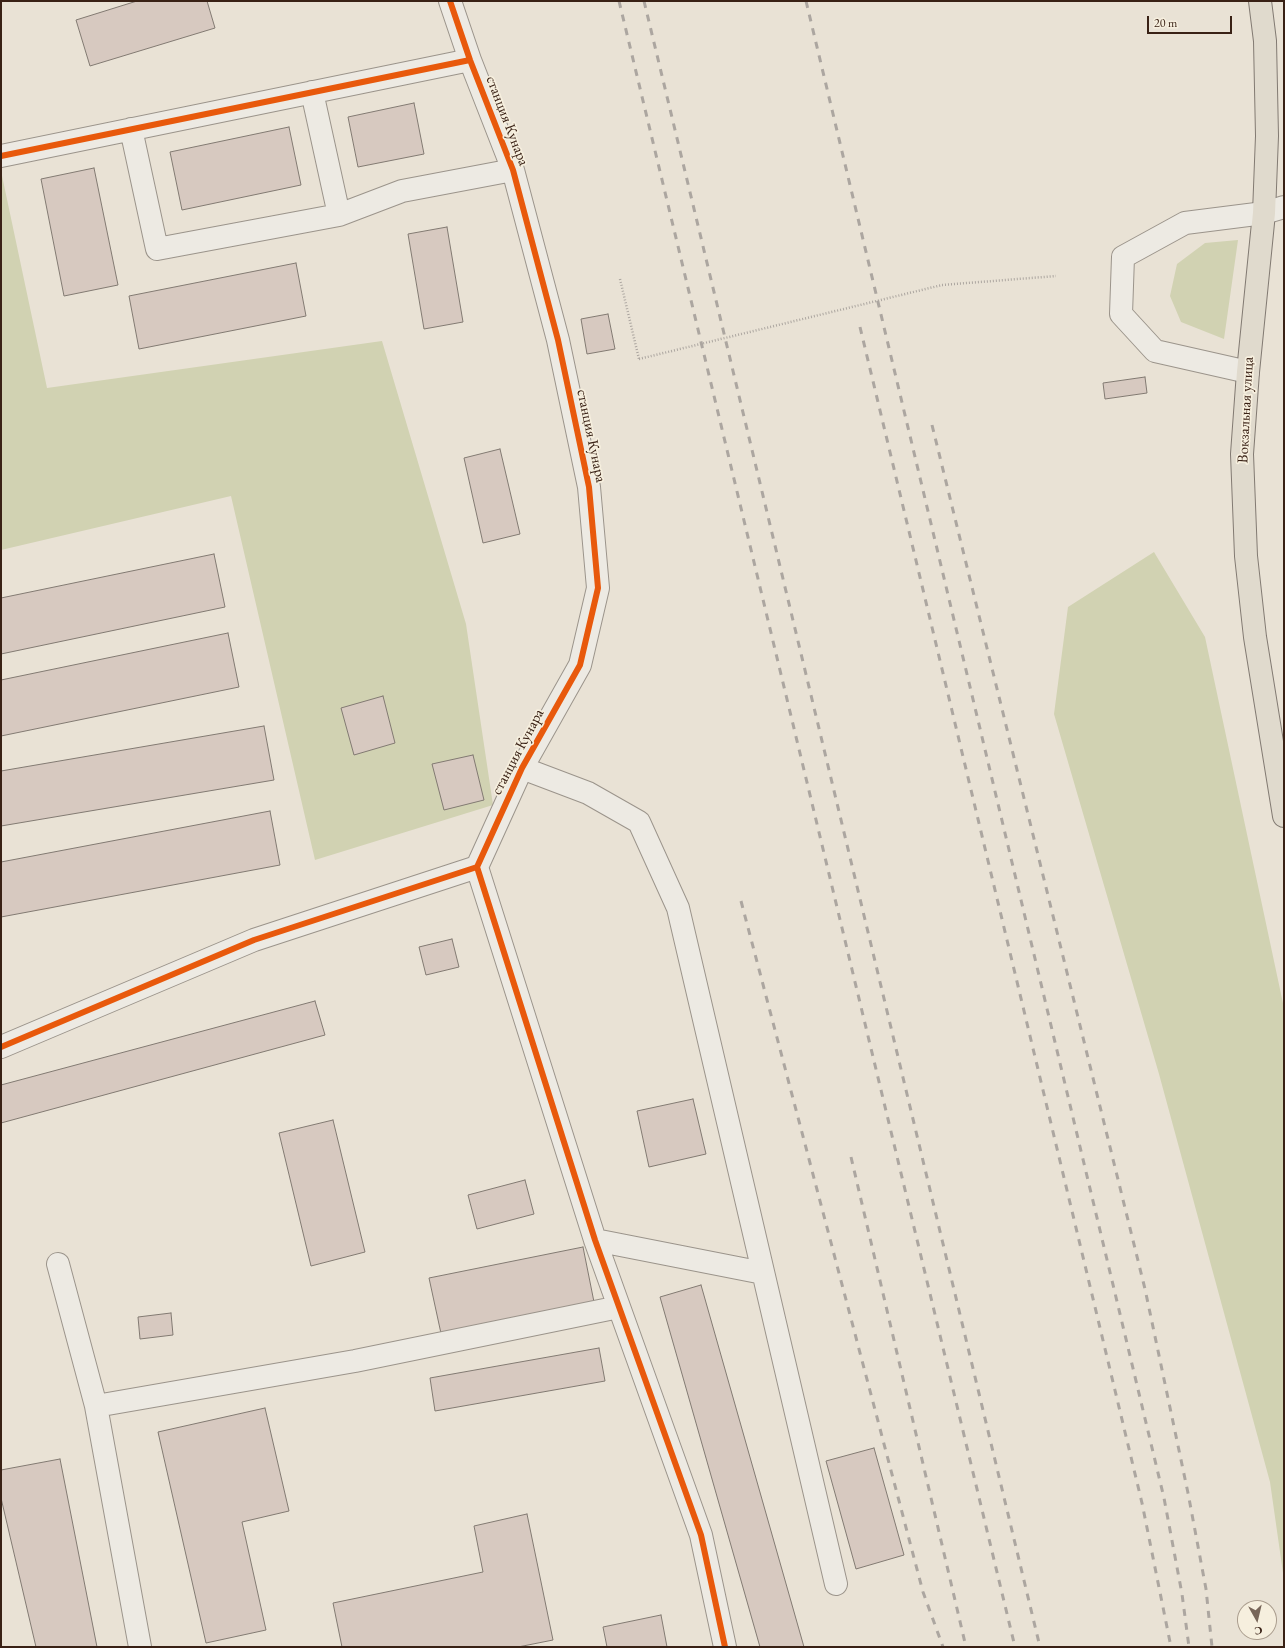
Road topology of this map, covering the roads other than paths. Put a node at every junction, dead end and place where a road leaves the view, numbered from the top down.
1 (450, 1) edge
2 (1260, 1) edge
3 (470, 60) junction
4 (312, 92) junction
5 (131, 129) junction
6 (1, 156) edge
7 (512, 170) junction
8 (1274, 210) edge
9 (339, 215) junction
10 (1248, 372) junction
11 (522, 768) junction
12 (1284, 816) edge
13 (477, 867) junction
14 (1, 1047) edge
15 (595, 1240) junction
16 (58, 1264) dead end
17 (763, 1273) junction
18 (619, 1307) junction
19 (96, 1406) junction
20 (836, 1584) dead end
21 (140, 1647) edge
22 (725, 1647) edge

1 - 3 street, станция Кунара
2 - 8 main road, Вокзальная улица
3 - 4 street
3 - 7 street, станция Кунара
4 - 5 street
4 - 9 street
5 - 6 street
5 - 9 street
7 - 9 street
7 - 11 street, станция Кунара
8 - 10 main road, Вокзальная улица
8 - 10 street
10 - 12 main road, Вокзальная улица
11 - 13 street, станция Кунара
11 - 17 street
13 - 14 street
13 - 15 street
15 - 17 street
15 - 18 street
16 - 19 street
17 - 20 street
18 - 19 street
18 - 22 street
19 - 21 street

